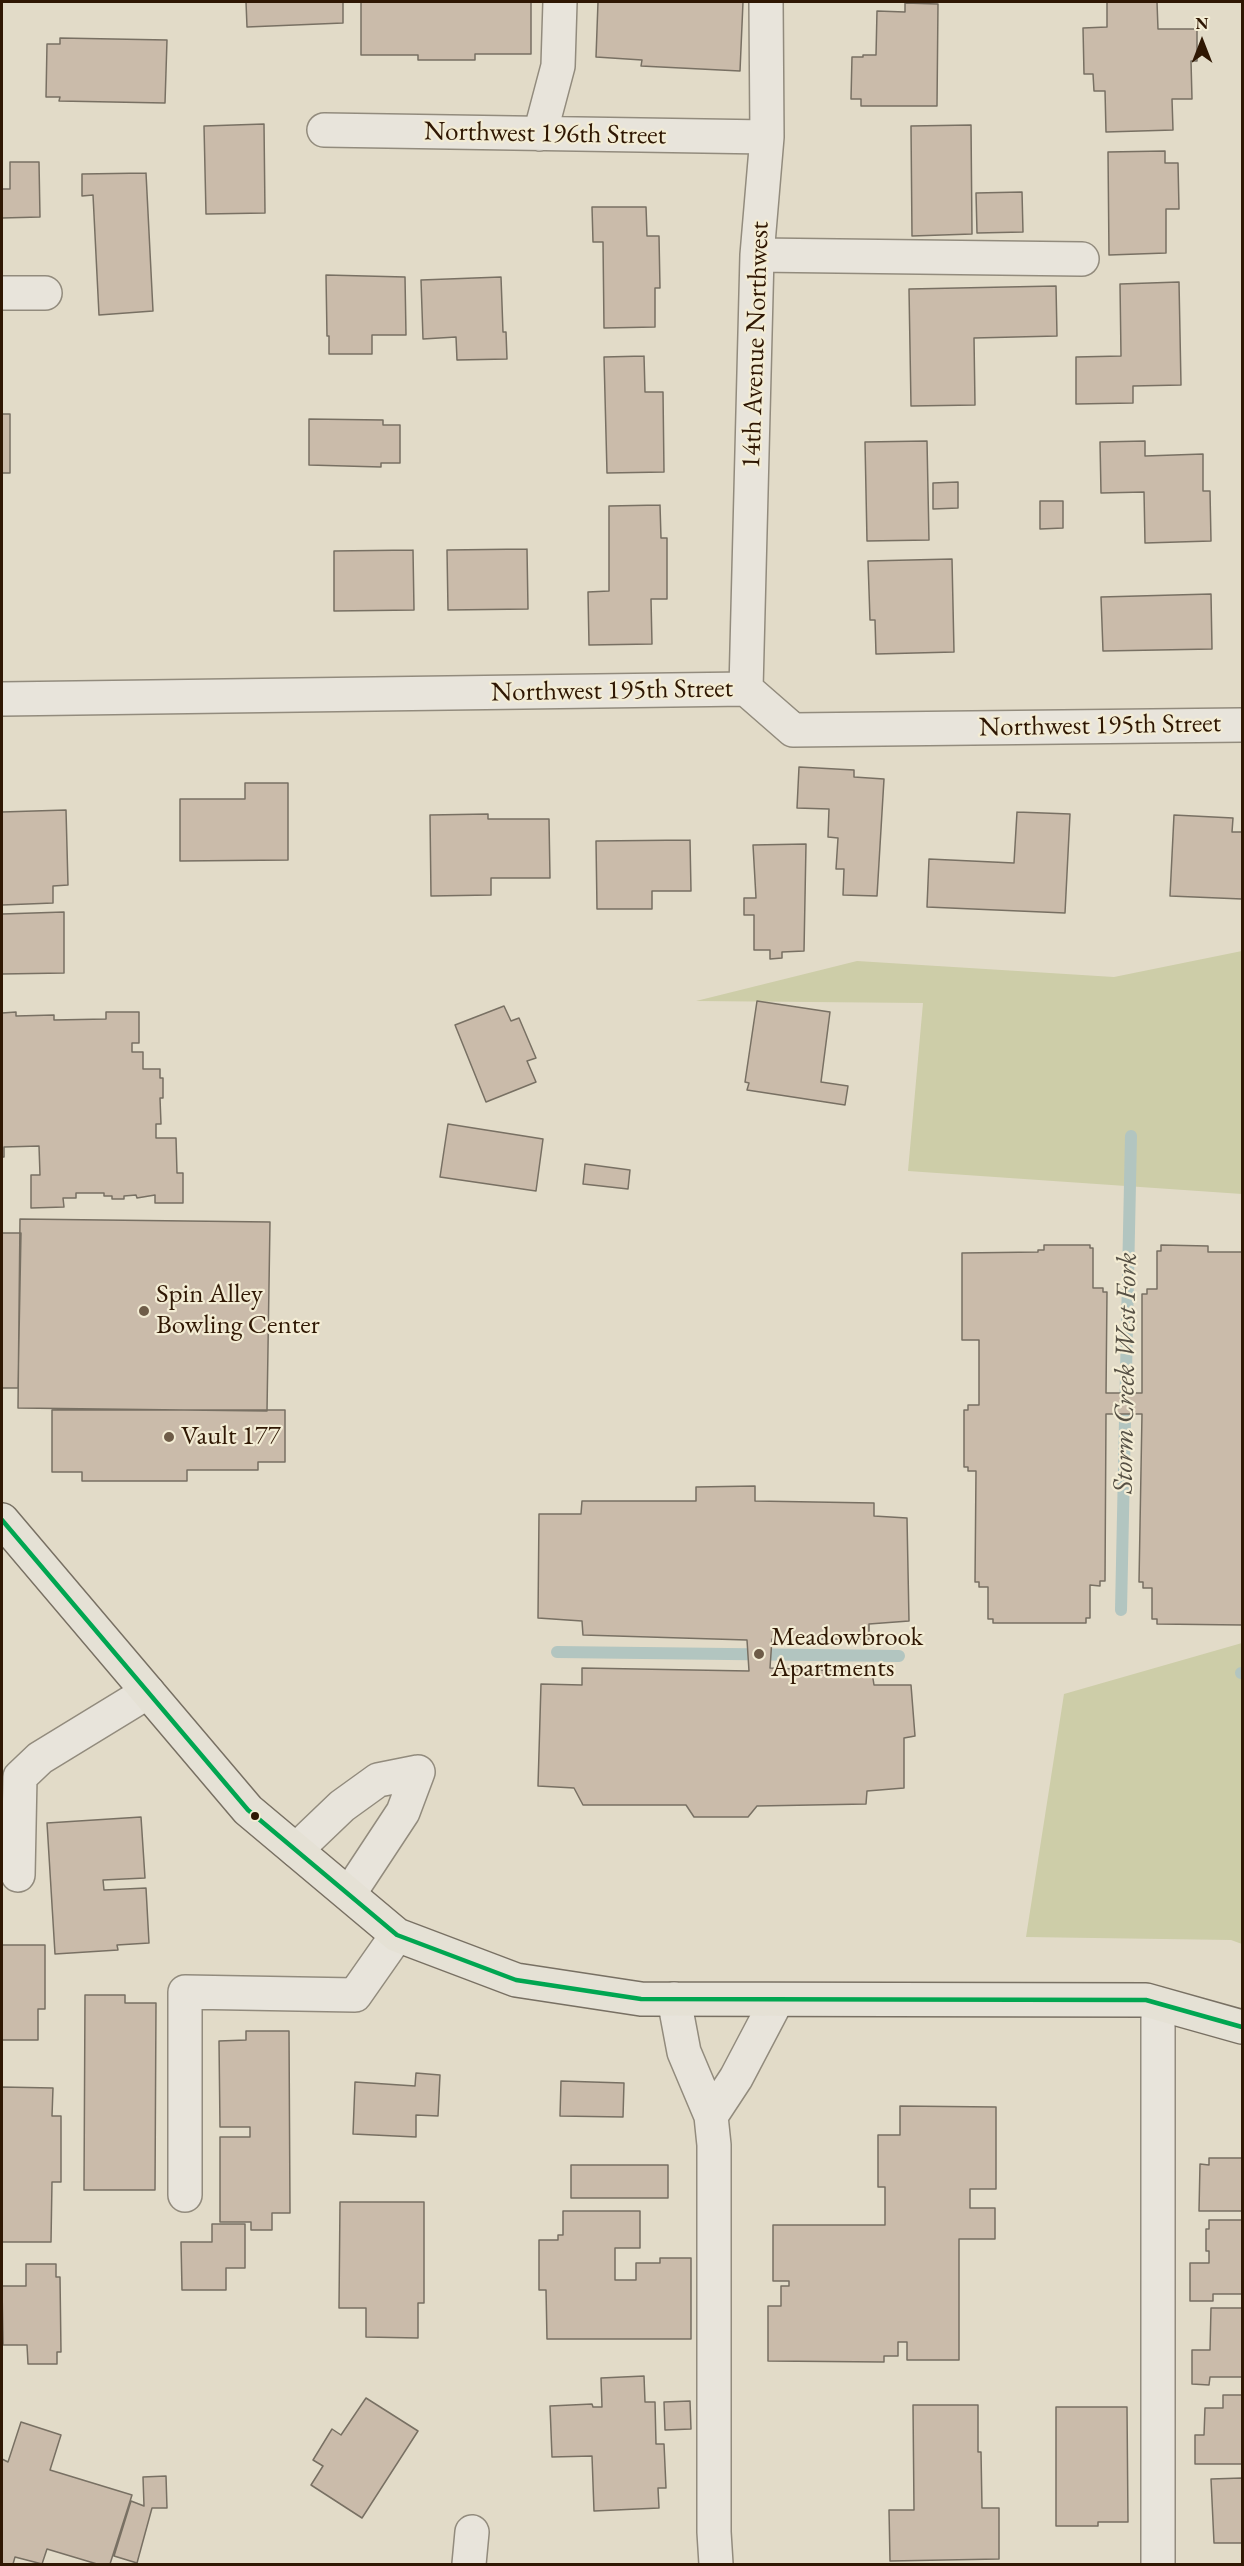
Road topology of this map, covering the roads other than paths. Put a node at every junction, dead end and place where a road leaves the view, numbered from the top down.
1 (560, 2) edge
2 (766, 2) edge
3 (324, 130) dead end
4 (540, 134) junction
5 (767, 137) junction
6 (757, 255) junction
7 (1082, 259) dead end
8 (2, 293) edge
9 (45, 293) dead end
10 (747, 689) junction
11 (2, 699) edge
12 (1242, 725) edge
13 (2, 1520) edge
14 (148, 1692) junction
15 (296, 1850) junction
16 (18, 1875) dead end
17 (349, 1894) junction
18 (397, 1935) junction
19 (674, 1999) junction
20 (777, 2000) junction
21 (1158, 2004) junction
22 (1242, 2027) edge
23 (711, 2116) junction
24 (185, 2195) dead end
25 (472, 2532) dead end
26 (469, 2565) edge
27 (716, 2565) edge
28 (1158, 2565) edge

1 - 4 street
2 - 5 street, 14th Avenue Northwest
3 - 4 street, Northwest 196th Street
4 - 5 street, Northwest 196th Street
5 - 6 street, 14th Avenue Northwest
6 - 7 street
6 - 10 street, 14th Avenue Northwest
8 - 9 street
10 - 11 street, Northwest 195th Street
10 - 12 street, Northwest 195th Street
13 - 14 main road
14 - 15 main road
14 - 16 street
15 - 17 main road
15 - 17 street
17 - 18 main road
18 - 19 main road
18 - 24 street
19 - 20 main road
19 - 23 street
20 - 21 main road
20 - 23 street
21 - 22 main road
21 - 28 street
23 - 27 street
25 - 26 street

